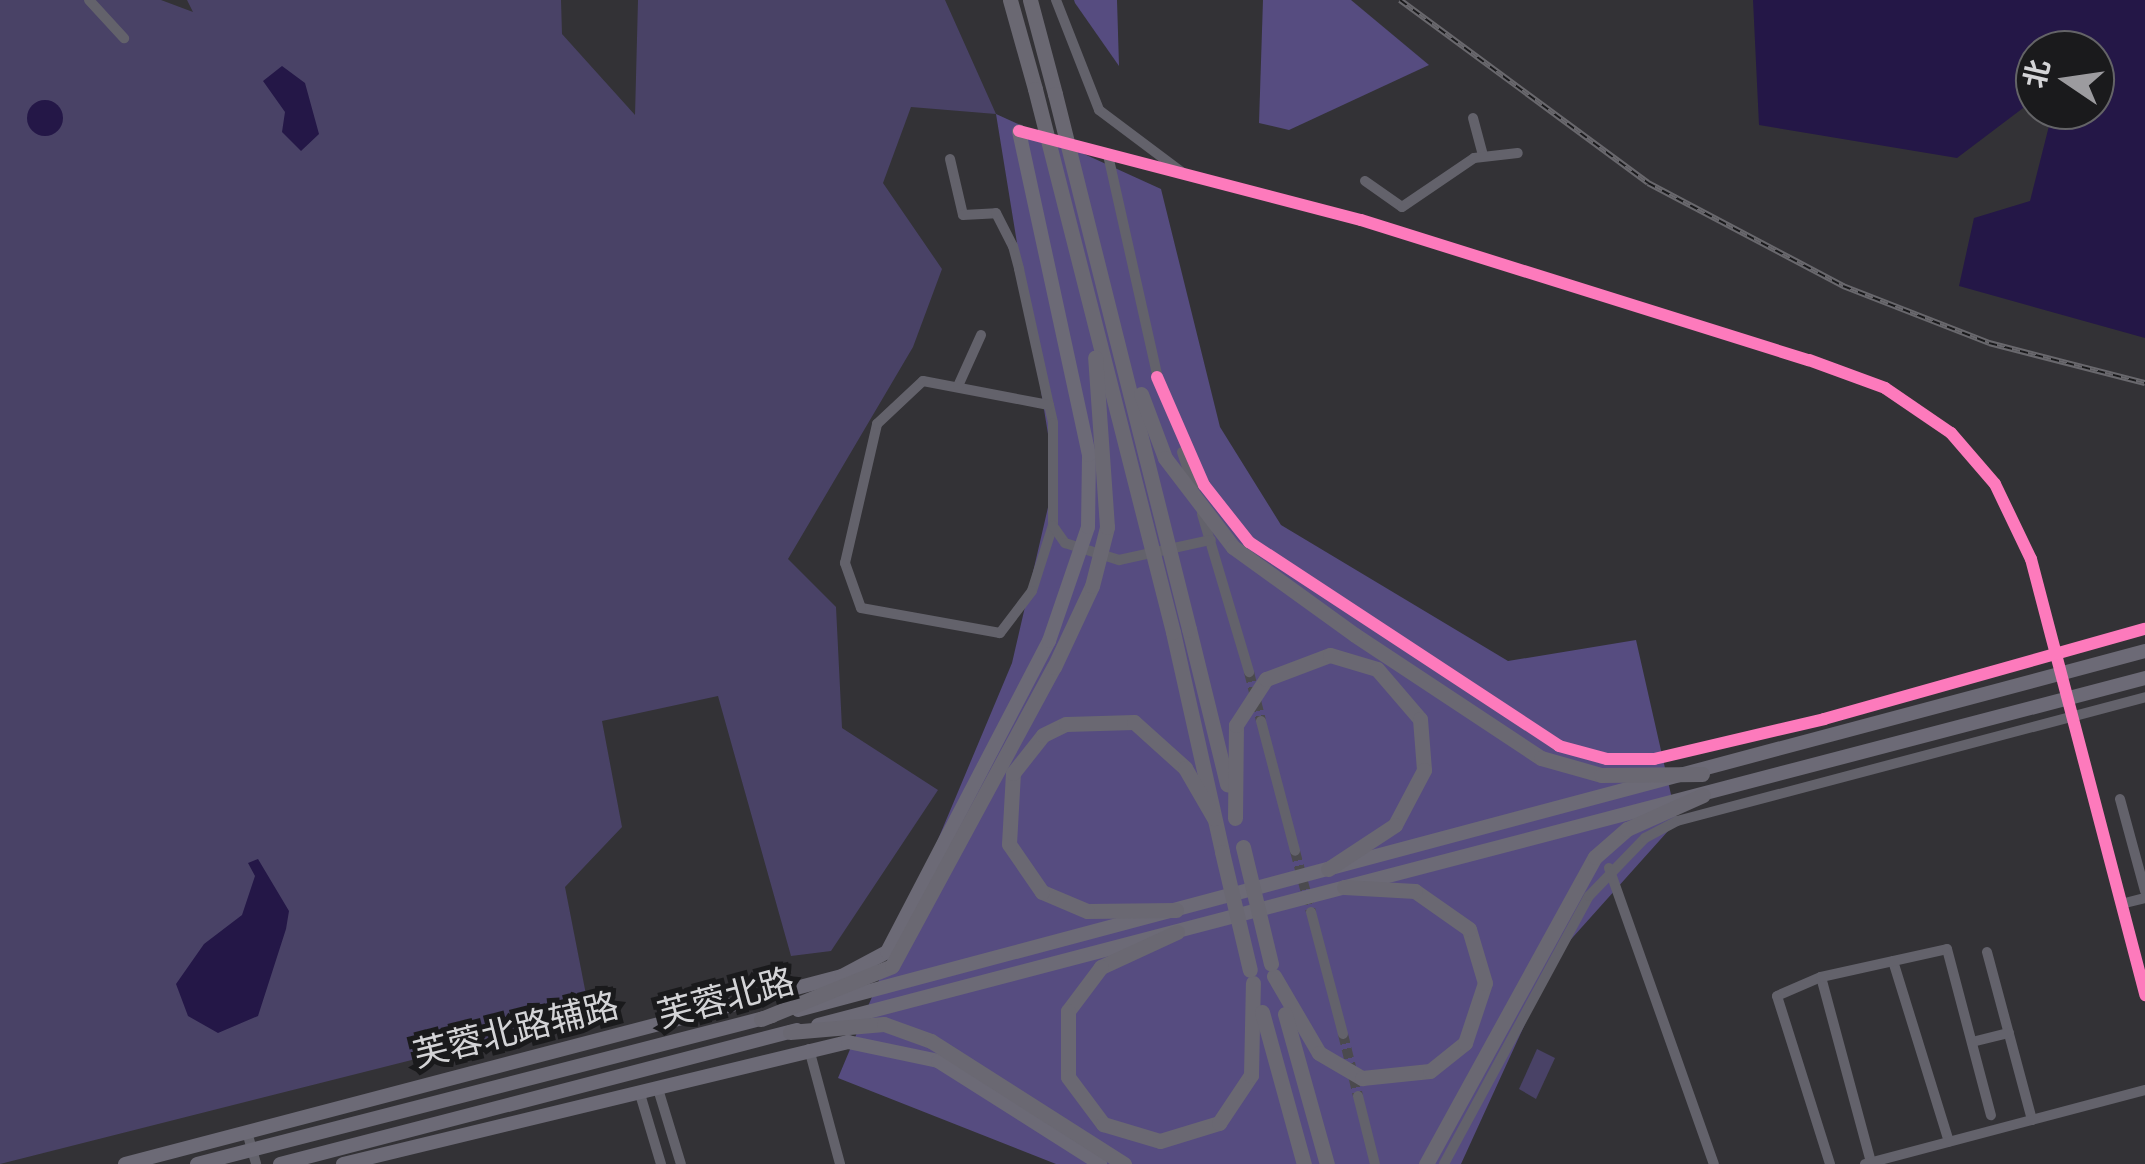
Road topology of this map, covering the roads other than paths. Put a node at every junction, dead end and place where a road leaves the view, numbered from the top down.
1 (90, 0) edge
2 (1010, 0) edge
3 (1030, 0) edge
4 (1056, 0) edge
5 (124, 38) dead end
6 (1473, 118) dead end
7 (1019, 131) joint
8 (1518, 152) dead end
9 (1108, 156) junction
10 (1483, 156) junction
11 (950, 160) dead end
12 (1184, 174) junction
13 (1365, 181) dead end
14 (1402, 206) junction
15 (1394, 230) junction
16 (1087, 298) junction
17 (1114, 322) junction
18 (981, 335) dead end
19 (1157, 377) junction
20 (958, 386) junction
21 (1049, 405) junction
22 (1052, 526) junction
23 (1211, 540) junction
24 (1065, 542) junction
25 (1085, 548) junction
26 (1046, 550) junction
27 (2145, 629) edge
28 (1181, 631) junction
29 (2057, 652) junction
30 (2145, 652) edge
31 (1249, 672) tunnel mouth
32 (2062, 672) junction
33 (2145, 678) edge
34 (2070, 698) junction
35 (2145, 698) edge
36 (2074, 716) junction
37 (1262, 721) tunnel mouth
38 (1702, 774) junction
39 (1703, 795) junction
40 (2120, 798) dead end
41 (1214, 818) junction
42 (1236, 818) junction
43 (1295, 851) tunnel mouth
44 (1609, 868) junction
45 (1328, 869) junction
46 (2143, 874) edge
47 (2115, 881) junction
48 (1344, 887) junction
49 (2145, 894) edge
50 (2121, 904) junction
51 (1176, 910) junction
52 (1311, 912) tunnel mouth
53 (1178, 932) junction
54 (1987, 952) dead end
55 (1893, 961) junction
56 (1272, 970) junction
57 (1252, 976) junction
58 (1821, 977) junction
59 (2145, 995) edge
60 (761, 1019) junction
61 (790, 1032) junction
62 (1342, 1034) tunnel mouth
63 (2009, 1034) junction
64 (1972, 1042) junction
65 (810, 1049) junction
66 (658, 1089) junction
67 (2145, 1090) edge
68 (640, 1094) junction
69 (1358, 1096) tunnel mouth
70 (1991, 1115) dead end
71 (290, 1120) junction
72 (2032, 1120) junction
73 (247, 1132) junction
74 (296, 1137) junction
75 (1949, 1142) junction
76 (254, 1156) edge
77 (1104, 1159) edge
78 (380, 1160) edge
79 (303, 1161) edge
80 (1868, 1163) edge
81 (125, 1164) edge
82 (196, 1164) edge
83 (280, 1164) edge
84 (343, 1164) edge
85 (661, 1164) edge
86 (680, 1164) edge
87 (840, 1164) edge
88 (1124, 1164) edge
89 (1304, 1164) edge
90 (1327, 1164) edge
91 (1375, 1164) edge
92 (1426, 1164) edge
93 (1444, 1164) edge
94 (1714, 1164) edge
95 (1830, 1164) edge

1 - 5 street
2 - 16 highway, bridge
3 - 17 highway, bridge
4 - 12 street
6 - 10 street
7 - 9 street
7 - 25 main road, 芙蓉北路辅路
8 - 10 street
9 - 12 street
9 - 19 street
10 - 14 street
11 - 21 street
12 - 15 street
13 - 14 street
14 - 15 street
15 - 29 street
16 - 28 highway, bridge
16 - 60 highway, bridge
17 - 28 highway, bridge
17 - 38 highway, bridge
18 - 20 street
19 - 23 street
19 - 29 street
20 - 21 street
20 - 26 street
21 - 22 street
22 - 24 street
22 - 26 street
23 - 25 street
23 - 31 street
24 - 25 street
24 - 26 street
25 - 71 main road, 芙蓉北路辅路
27 - 29 street
28 - 41 highway
28 - 42 highway
29 - 32 street
30 - 32 main road, 芙蓉北路
32 - 34 street
32 - 38 main road, 芙蓉北路
33 - 34 main road, 芙蓉北路
34 - 36 street
34 - 39 main road, 芙蓉北路
35 - 36 street
36 - 44 street
36 - 47 street
37 - 43 street
38 - 45 main road, 芙蓉北路
39 - 48 main road, 芙蓉北路
39 - 92 highway
40 - 46 street
41 - 51 highway
41 - 57 highway, bridge
42 - 45 highway
42 - 56 highway, bridge
44 - 93 street
44 - 94 street
45 - 51 main road, 芙蓉北路
46 - 47 street
46 - 49 street
47 - 50 street
48 - 53 main road, 芙蓉北路
48 - 56 highway
49 - 50 street
50 - 59 street
51 - 60 main road, 芙蓉北路
52 - 62 street
53 - 57 highway
53 - 61 main road, 芙蓉北路
54 - 63 street
55 - 58 street
55 - 64 street
55 - 75 street
56 - 90 highway
57 - 89 highway
58 - 80 street
58 - 95 street
60 - 74 main road, 芙蓉北路
61 - 77 highway
61 - 79 main road, 芙蓉北路
63 - 64 street
63 - 72 street
64 - 70 street
65 - 66 main road
65 - 77 main road
65 - 87 street
66 - 68 main road
66 - 86 street
67 - 72 street
68 - 78 main road
68 - 85 street
69 - 91 street
71 - 73 main road, 芙蓉北路辅路
71 - 74 street
72 - 75 street
73 - 76 street
73 - 81 main road, 芙蓉北路辅路
74 - 76 main road, 芙蓉北路
74 - 79 street
75 - 80 street
76 - 82 main road, 芙蓉北路
77 - 88 highway
78 - 84 main road
79 - 83 main road, 芙蓉北路

